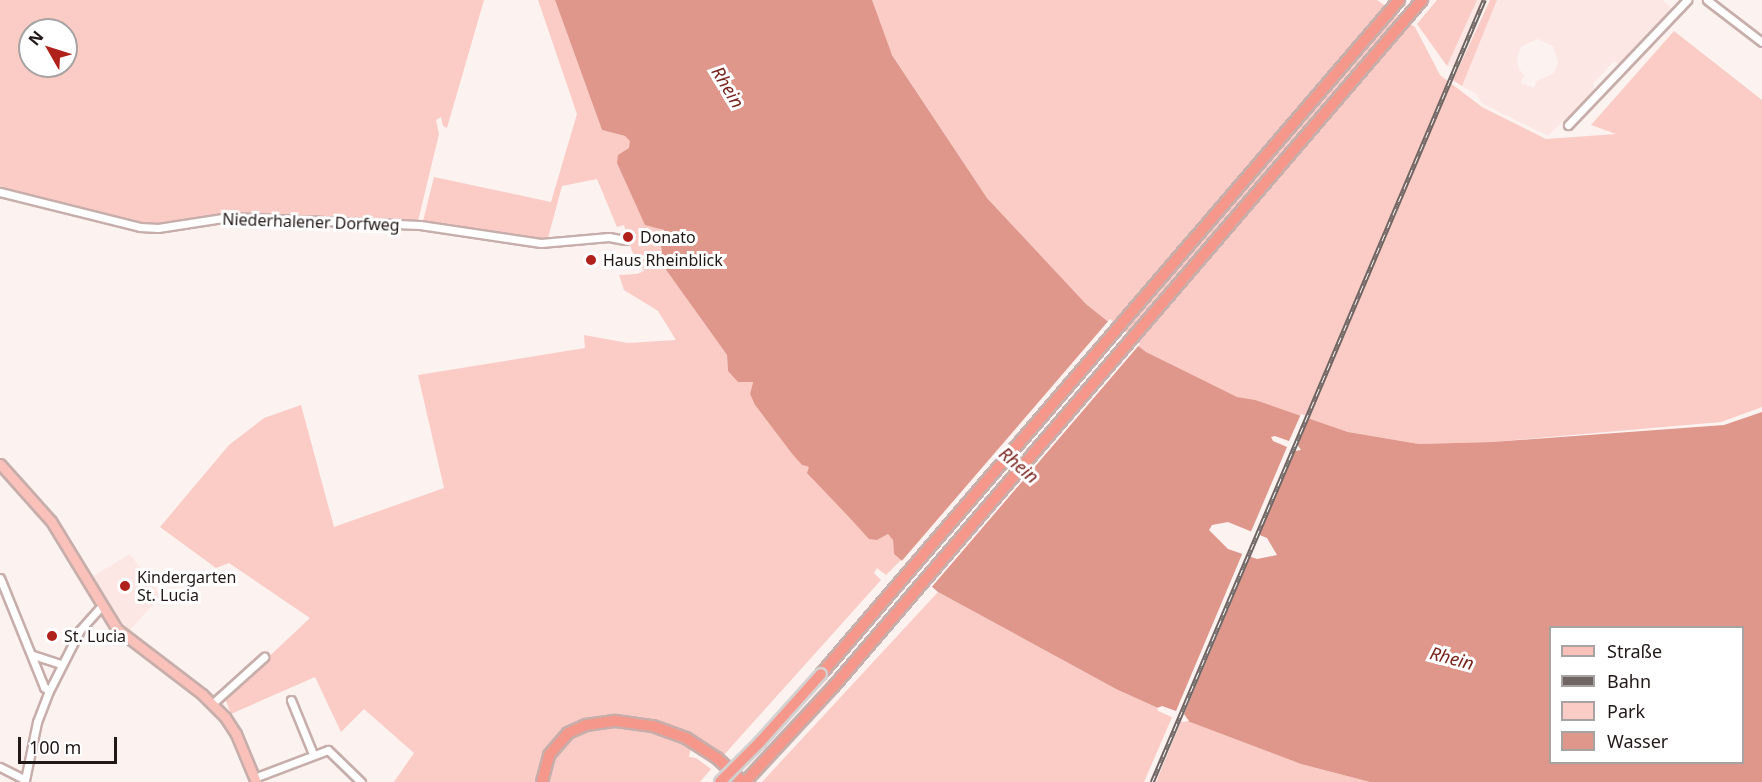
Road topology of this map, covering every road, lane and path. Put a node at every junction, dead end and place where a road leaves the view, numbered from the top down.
1 (1422, 0) edge
2 (1687, 0) edge
3 (1707, 0) edge
4 (1396, 3) edge
5 (1762, 42) edge
6 (1568, 125) dead end
7 (0, 192) edge
8 (625, 240) dead end
9 (0, 464) edge
10 (0, 578) edge
11 (101, 607) junction
12 (33, 655) junction
13 (264, 657) dead end
14 (61, 664) junction
15 (49, 691) junction
16 (291, 700) dead end
17 (213, 703) junction
18 (313, 754) junction
19 (0, 767) edge
20 (255, 780) edge
21 (25, 781) edge
22 (361, 782) edge
23 (542, 782) edge
24 (720, 782) edge
25 (744, 782) edge

1 - 25 highway
2 - 6 street
3 - 5 street
4 - 24 highway, bridge
7 - 8 street, Niederhalener Dorfweg
9 - 11 main road
10 - 12 street
11 - 14 street
11 - 17 main road
12 - 14 street
12 - 15 street
13 - 17 street
14 - 15 street
15 - 21 street
16 - 18 street
17 - 20 main road
18 - 20 street
18 - 22 street
19 - 21 street
23 - 25 highway

